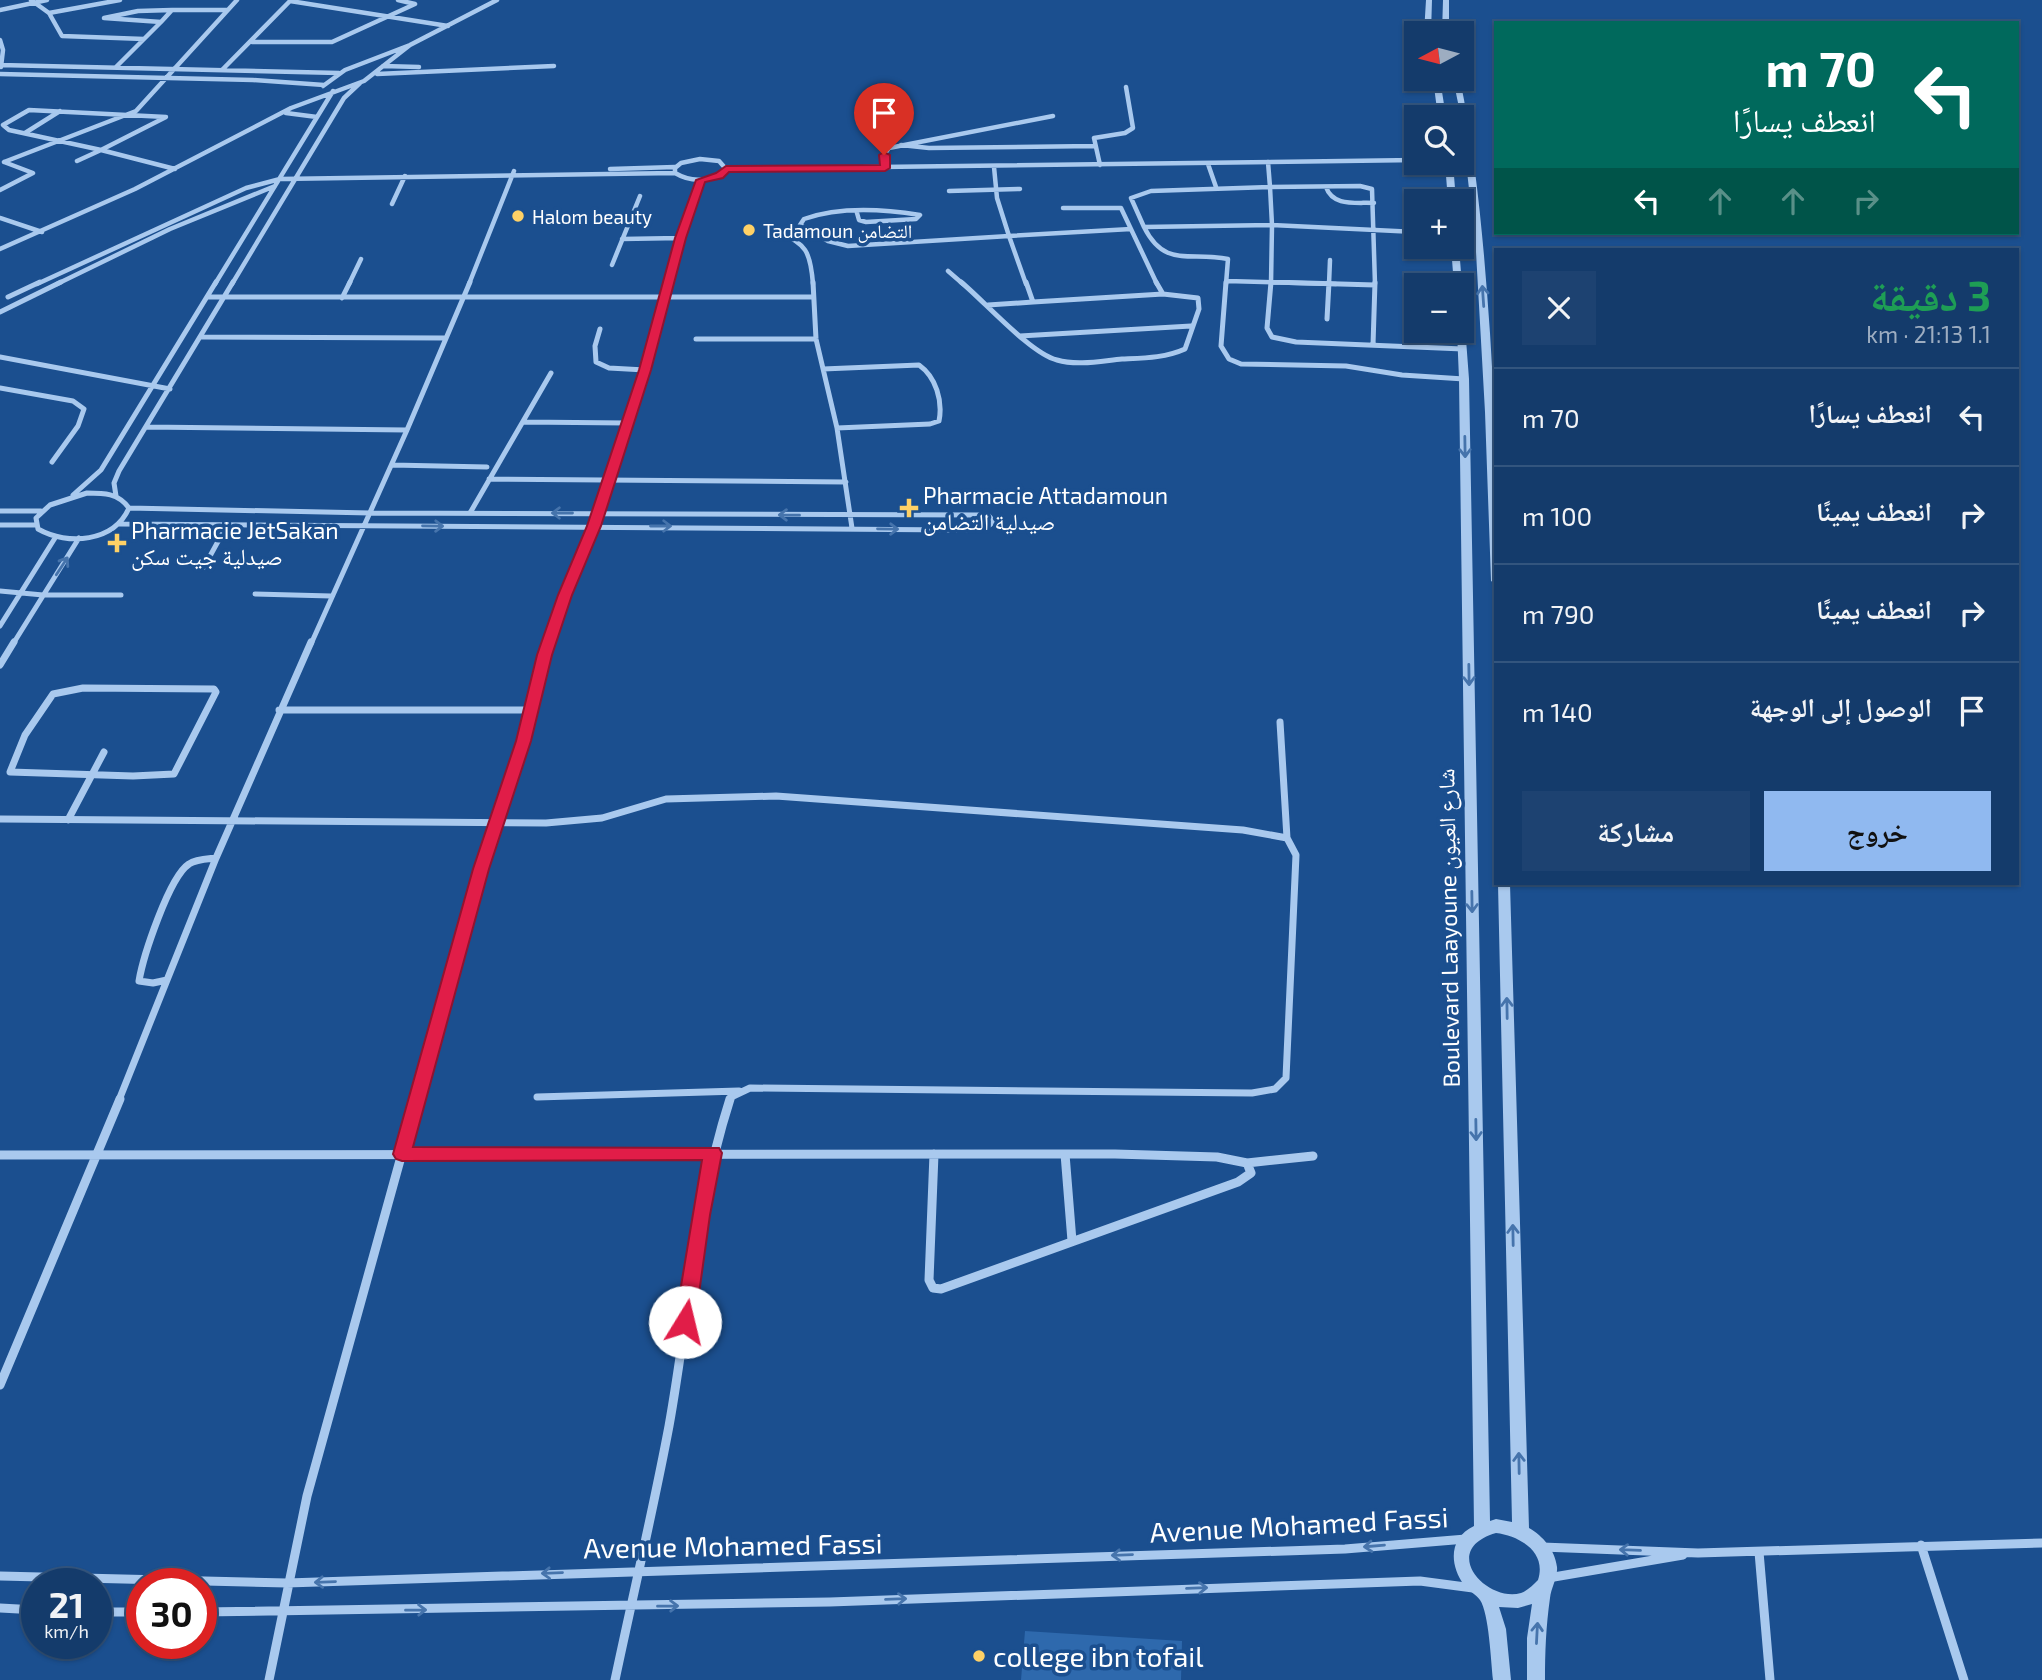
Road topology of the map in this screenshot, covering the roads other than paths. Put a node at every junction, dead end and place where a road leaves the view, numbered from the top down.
1 (47, 0) edge
2 (120, 0) edge
3 (237, 0) edge
4 (290, 0) edge
5 (328, 0) edge
6 (398, 0) edge
7 (497, 0) edge
8 (1429, 0) edge
9 (1446, 0) edge
10 (32, 1) edge
11 (320, 4) junction
12 (91, 6) junction
13 (0, 10) edge
14 (172, 10) junction
15 (227, 10) junction
16 (48, 13) junction
17 (392, 16) junction
18 (104, 18) junction
19 (1428, 21) edge
20 (1446, 21) edge
21 (161, 22) junction
22 (448, 26) junction
23 (144, 38) junction
24 (0, 40) edge
25 (252, 42) junction
26 (410, 45) junction
27 (368, 63) junction
28 (1, 65) edge
29 (383, 65) junction
30 (554, 66) dead end
31 (115, 68) junction
32 (172, 69) junction
33 (444, 69) junction
34 (221, 71) junction
35 (0, 73) edge
36 (339, 73) junction
37 (376, 74) junction
38 (166, 78) junction
39 (360, 83) junction
40 (323, 87) junction
41 (1126, 87) dead end
42 (332, 91) junction
43 (291, 108) junction
44 (60, 111) junction
45 (281, 113) junction
46 (129, 114) junction
47 (1053, 116) dead end
48 (317, 117) junction
49 (25, 133) junction
50 (60, 141) junction
51 (901, 145) junction
52 (1094, 146) junction
53 (100, 149) junction
54 (1404, 160) edge
55 (2, 161) edge
56 (77, 161) dead end
57 (1268, 162) junction
58 (1208, 164) junction
59 (1100, 165) junction
60 (994, 167) junction
61 (885, 168) junction
62 (175, 169) junction
63 (726, 169) junction
64 (675, 170) junction
65 (514, 173) junction
66 (1467, 175) edge
67 (405, 176) junction
68 (282, 177) junction
69 (298, 177) junction
70 (701, 180) junction
71 (275, 186) junction
72 (1216, 187) junction
73 (1270, 187) junction
74 (1326, 187) junction
75 (1020, 189) dead end
76 (0, 190) edge
77 (996, 190) junction
78 (948, 191) dead end
79 (640, 197) dead end
80 (1374, 203) junction
81 (392, 204) dead end
82 (1063, 208) dead end
83 (857, 213) junction
84 (0, 218) edge
85 (1272, 225) junction
86 (1144, 227) junction
87 (773, 228) dead end
88 (1131, 229) junction
89 (1374, 231) junction
90 (43, 232) junction
91 (1404, 232) edge
92 (1009, 236) junction
93 (680, 238) junction
94 (622, 239) junction
95 (0, 249) edge
96 (360, 259) dead end
97 (1330, 260) dead end
98 (612, 265) dead end
99 (948, 271) dead end
100 (1227, 281) junction
101 (1271, 282) junction
102 (1330, 283) junction
103 (1375, 285) junction
104 (1163, 294) junction
105 (8, 297) dead end
106 (226, 297) junction
107 (812, 297) junction
108 (208, 298) junction
109 (342, 298) junction
110 (461, 298) junction
111 (664, 298) junction
112 (1033, 302) junction
113 (988, 305) junction
114 (0, 312) edge
115 (1327, 319) dead end
116 (1191, 326) junction
117 (600, 329) dead end
118 (1020, 336) junction
119 (202, 337) junction
120 (445, 338) junction
121 (816, 338) junction
122 (696, 339) dead end
123 (1462, 343) edge
124 (1373, 345) junction
125 (1463, 349) junction
126 (0, 357) edge
127 (823, 369) junction
128 (645, 370) junction
129 (551, 373) dead end
130 (1464, 379) junction
131 (153, 386) junction
132 (0, 388) edge
133 (170, 389) junction
134 (523, 422) junction
135 (627, 423) junction
136 (146, 427) junction
137 (837, 428) junction
138 (407, 430) junction
139 (52, 462) dead end
140 (391, 465) junction
141 (487, 467) dead end
142 (489, 479) junction
143 (610, 479) junction
144 (846, 482) junction
145 (73, 495) junction
146 (116, 496) junction
147 (1494, 497) edge
148 (129, 508) junction
149 (0, 511) edge
150 (41, 511) junction
151 (370, 513) junction
152 (470, 513) junction
153 (598, 513) junction
154 (689, 514) junction
155 (852, 516) junction
156 (119, 524) junction
157 (0, 525) edge
158 (36, 525) junction
159 (227, 525) junction
160 (365, 525) junction
161 (594, 526) junction
162 (685, 526) junction
163 (852, 528) junction
164 (55, 538) junction
165 (79, 538) junction
166 (205, 567) dead end
167 (0, 591) edge
168 (21, 593) junction
169 (255, 594) dead end
170 (43, 595) junction
171 (121, 595) dead end
172 (331, 596) junction
173 (0, 626) edge
174 (0, 666) edge
175 (279, 710) junction
176 (531, 710) junction
177 (1280, 722) dead end
178 (104, 752) dead end
179 (92, 775) junction
180 (0, 819) edge
181 (68, 820) junction
182 (231, 820) junction
183 (497, 821) junction
184 (1287, 838) junction
185 (217, 858) junction
186 (1504, 885) edge
187 (167, 980) junction
188 (739, 1091) junction
189 (537, 1097) dead end
190 (713, 1153) junction
191 (402, 1154) junction
192 (934, 1154) junction
193 (1065, 1154) junction
194 (0, 1155) edge
195 (97, 1156) junction
196 (1313, 1156) dead end
197 (1248, 1163) junction
198 (1072, 1241) junction
199 (0, 1385) edge
200 (1482, 1529) junction
201 (1521, 1531) junction
202 (1466, 1539) junction
203 (2042, 1543) edge
204 (1921, 1545) junction
205 (1541, 1547) junction
206 (1759, 1552) junction
207 (1698, 1553) junction
208 (638, 1570) junction
209 (0, 1576) edge
210 (287, 1583) junction
211 (1545, 1583) junction
212 (1482, 1592) junction
213 (630, 1606) junction
214 (0, 1608) edge
215 (21, 1609) edge
216 (217, 1612) edge
217 (282, 1612) junction
218 (269, 1680) edge
219 (615, 1680) edge
220 (1502, 1680) edge
221 (1536, 1680) edge
222 (1770, 1680) edge
223 (1964, 1680) edge

1 - 10 street
2 - 12 street
3 - 15 street
4 - 11 street
4 - 25 street
5 - 11 street
6 - 17 street
7 - 22 street
8 - 19 street
9 - 20 street
10 - 13 street
10 - 16 street
11 - 17 street
12 - 16 street
12 - 18 street
14 - 15 street
14 - 18 street
14 - 21 street
15 - 32 street
16 - 23 street
17 - 22 street
17 - 25 street
18 - 21 street
21 - 23 street
22 - 26 street
23 - 31 street
24 - 28 street
25 - 34 street
26 - 27 street
26 - 29 street
27 - 29 street
27 - 36 street
28 - 31 street
28 - 35 street
29 - 33 street
29 - 37 street
30 - 33 street
31 - 32 street
32 - 34 street
32 - 38 street
33 - 37 street
34 - 36 street
35 - 38 street
36 - 40 street
37 - 39 street
38 - 40 street
38 - 46 street
39 - 42 street
39 - 69 street
40 - 42 street
40 - 43 street
41 - 52 street
42 - 43 street
42 - 48 street
43 - 45 street
44 - 46 street
44 - 49 street
44 - 49 street
45 - 48 street
45 - 62 street
46 - 50 street
46 - 53 street
47 - 51 street
48 - 68 street
49 - 50 street
50 - 53 street
50 - 55 street
51 - 52 street
51 - 61 street
52 - 59 street
53 - 56 street
53 - 62 street
54 - 57 street
55 - 76 street
57 - 58 street
57 - 73 street
58 - 59 street
58 - 72 street
59 - 60 street
60 - 61 street
60 - 77 street
61 - 63 street
62 - 90 street
63 - 64 street
63 - 70 street
64 - 65 street
64 - 70 street
65 - 67 street
65 - 69 street
65 - 110 street
147 -> 66 street
67 - 69 street
67 - 81 street
68 - 69 street
68 - 71 street
68 - 105 street
69 - 106 street
70 - 93 street
71 - 108 street
71 - 114 street
72 - 73 street
72 - 86 street
73 - 74 street
73 - 85 street
74 - 80 street
74 - 80 street
75 - 77 street
77 - 78 street
77 - 92 street
79 - 94 street
80 - 89 street
82 - 88 street
83 - 83 street
83 - 92 street
84 - 90 street
85 - 86 street
85 - 89 street
85 - 101 street
86 - 100 street
87 - 107 street
88 - 92 street
88 - 104 street
89 - 91 street
89 - 103 street
90 - 95 street
92 - 112 street
93 - 94 street
93 - 111 street
94 - 98 street
96 - 109 street
97 - 102 street
99 - 113 street
100 - 101 street
100 - 130 street
101 - 102 street
101 - 124 street
102 - 103 street
102 - 115 street
103 - 124 street
104 - 112 street
104 - 116 street
106 - 108 street
106 - 109 street
106 - 119 street
107 - 111 street
107 - 121 street
108 - 131 street
109 - 110 street
110 - 111 street
110 - 120 street
111 - 128 street
112 - 113 street
113 - 118 street
116 - 118 street
116 - 118 street
117 - 128 street
119 - 120 street
119 - 133 street
120 - 138 street
121 - 122 street
121 - 127 street
123 - 125 street, Boulevard Laayoune شارع العيون
124 - 125 street
125 - 130 street, Boulevard Laayoune شارع العيون
126 - 131 street
127 - 137 street
127 - 137 street
128 - 135 street
129 - 134 street
130 -> 200 street, Boulevard Laayoune شارع العيون
131 - 133 street
131 - 145 street
132 - 139 street
133 - 136 street
134 - 135 street
134 - 142 street
135 - 143 street
136 - 138 street
136 - 146 street
137 - 144 street
138 - 140 street
140 - 141 street
140 - 151 street
142 - 143 street
142 - 152 street
143 - 144 street
143 - 153 street
144 - 155 street
145 - 146 street
145 - 150 street
146 - 148 street
148 - 151 street
148 - 156 street
149 - 150 street
150 - 158 street
151 - 152 street
151 - 160 street
153 -> 152 street
153 - 154 street
153 - 161 street
155 -> 154 street
154 - 162 street
155 - 163 street
163 -> 155 street
156 - 159 street
156 - 165 street
157 - 158 street
158 - 164 street
159 - 160 street
159 - 166 street
160 -> 161 street
160 - 172 street
161 -> 162 street
161 - 176 street
162 - 163 street
164 - 165 street
164 - 168 street
170 -> 165 street
167 - 168 street
168 - 170 street
168 - 173 street
169 - 172 street
170 - 171 street
170 - 174 street
172 - 175 street
175 - 176 street
175 - 182 street
176 - 183 street
177 - 184 street
178 - 179 street
179 - 179 street
179 - 181 street
180 - 181 street
181 - 182 street
182 - 183 street
182 - 185 street
183 - 184 street
183 - 191 street
184 - 188 street
185 - 187 street
185 - 187 street
201 -> 186 street
187 - 195 street
188 - 189 street
188 - 190 street
190 - 191 street
190 - 192 street
190 - 208 street
191 - 195 street
191 - 210 street
192 - 193 street
192 - 198 street
193 - 197 street
193 - 198 street
194 - 195 street
195 - 199 street
196 - 197 street
197 - 198 street
200 - 201 street
200 - 202 street
201 - 205 street
202 -> 208 street, Avenue Mohamed Fassi
202 - 212 street
203 - 204 street
204 - 206 street
204 - 223 street
207 -> 205 street
205 - 211 street
206 - 207 street
206 - 222 street
207 - 211 street
208 -> 210 street, Avenue Mohamed Fassi
208 - 213 street
209 - 210 street, Avenue Mohamed Fassi
210 - 217 street
211 - 212 street
221 -> 211 street
213 -> 212 street
212 - 220 street
217 -> 213 street
213 - 219 street
214 - 215 street
216 - 217 street
217 - 218 street

